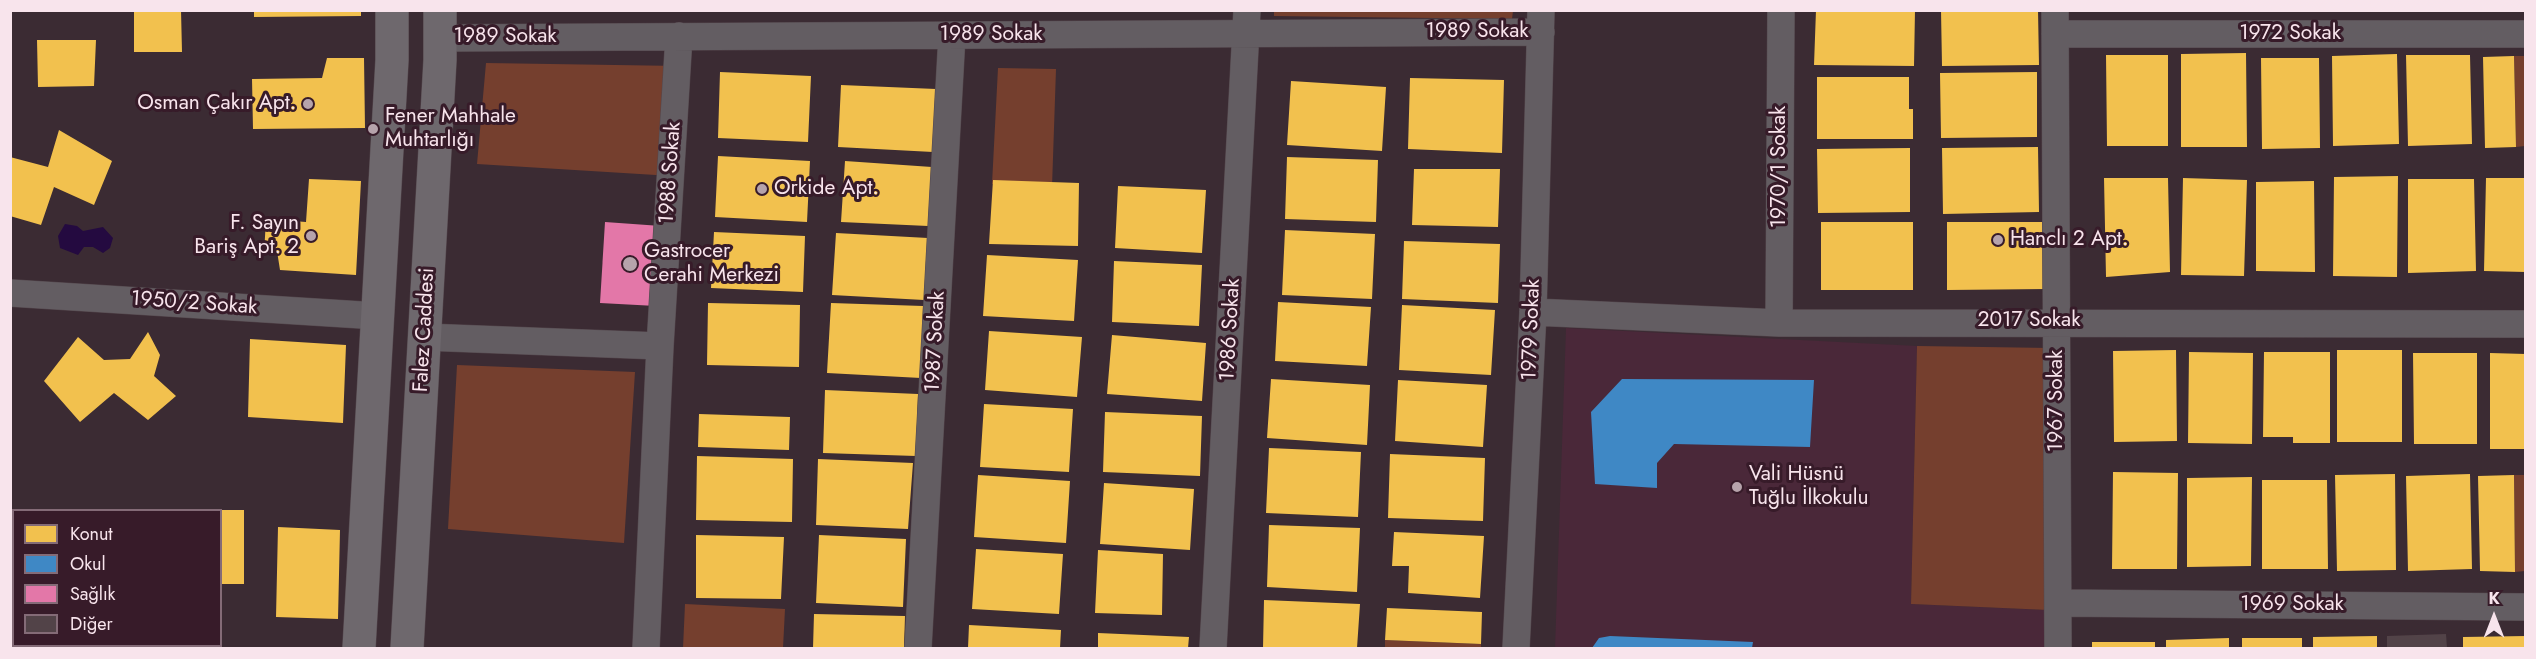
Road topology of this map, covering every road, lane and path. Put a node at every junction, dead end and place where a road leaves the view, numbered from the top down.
1 (392, 10) edge
2 (1781, 10) edge
3 (1541, 21) edge
4 (1247, 22) edge
5 (2055, 22) edge
6 (440, 24) edge
7 (2526, 34) edge
8 (952, 35) junction
9 (679, 36) junction
10 (10, 293) edge
11 (1533, 312) junction
12 (378, 316) junction
13 (2057, 321) junction
14 (1779, 323) junction
15 (2526, 324) edge
16 (424, 337) junction
17 (660, 346) junction
18 (2058, 603) junction
19 (2526, 607) edge
20 (359, 648) edge
21 (407, 648) edge
22 (646, 648) edge
23 (918, 648) edge
24 (1213, 648) edge
25 (1516, 648) edge
26 (2058, 648) edge

1 - 12 street
2 - 14 street, 1970/1 Sokak
3 - 4 street, 1989 Sokak
3 - 11 street, 1979 Sokak
4 - 8 street, 1989 Sokak
4 - 24 street, 1986 Sokak
5 - 7 street, 1972 Sokak
5 - 13 street, 1967 Sokak
6 - 9 street, 1989 Sokak
6 - 16 street, Falez Caddesi
8 - 9 street, 1989 Sokak
8 - 23 street, 1987 Sokak
9 - 17 street, 1988 Sokak
10 - 12 street, 1950/2 Sokak
11 - 14 street, 2017 Sokak
11 - 25 street, 1979 Sokak
12 - 20 street
13 - 14 street, 2017 Sokak
13 - 15 street, 2017 Sokak
13 - 18 street, 1967 Sokak
16 - 17 street
16 - 21 street, Falez Caddesi
17 - 22 street, 1988 Sokak
18 - 19 street, 1969 Sokak
18 - 26 street, 1967 Sokak

